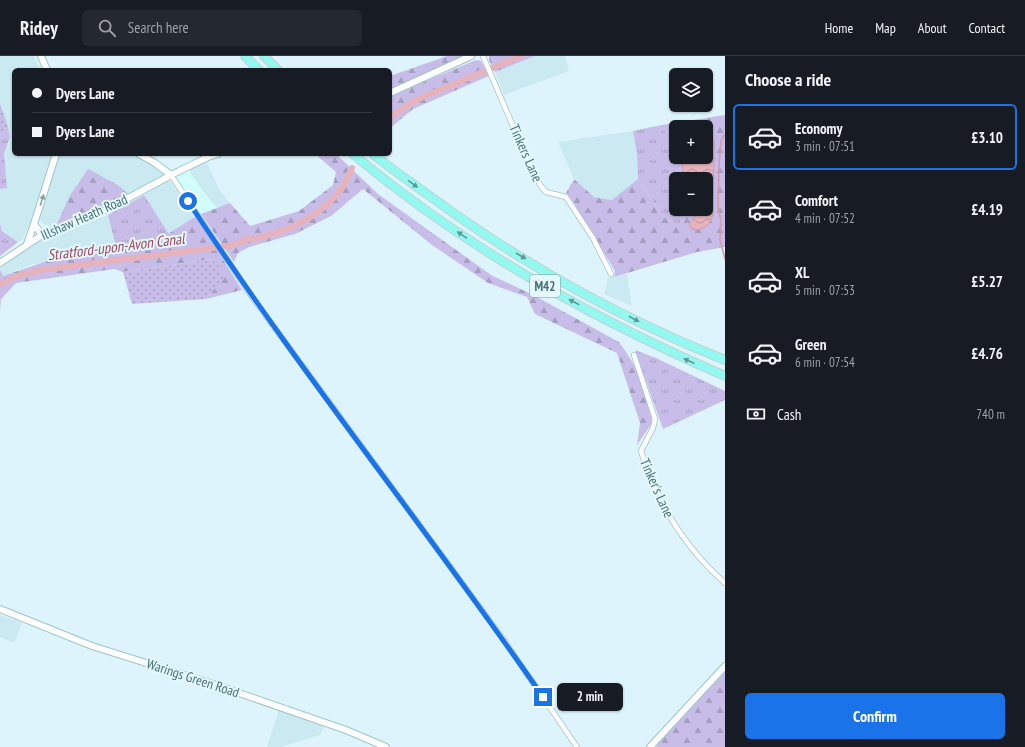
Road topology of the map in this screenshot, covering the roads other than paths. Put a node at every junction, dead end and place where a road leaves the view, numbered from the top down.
1 (41, 56) edge
2 (245, 56) edge
3 (264, 56) edge
4 (471, 56) edge
5 (483, 56) edge
6 (46, 68) edge
7 (257, 68) edge
8 (276, 68) edge
9 (392, 92) edge
10 (55, 156) edge
11 (143, 156) edge
12 (211, 156) edge
13 (355, 156) edge
14 (375, 156) edge
15 (171, 175) junction
16 (34, 224) junction
17 (42, 235) junction
18 (27, 244) junction
19 (0, 263) edge
20 (611, 274) dead end
21 (634, 355) dead end
22 (725, 360) edge
23 (725, 376) edge
24 (725, 583) edge
25 (0, 609) edge
26 (725, 666) edge
27 (386, 747) edge
28 (577, 747) edge
29 (650, 747) edge

1 - 6 street
2 - 7 highway
3 - 8 highway
4 - 9 street
5 - 20 street, Tinkers Lane
16 -> 10 street
11 - 15 street
12 - 15 street, Illshaw Heath Road
23 -> 13 highway, M42
14 -> 22 highway, M42
15 - 17 street, Illshaw Heath Road
15 - 28 street
16 - 17 street
16 - 18 street
17 - 18 street, Illshaw Heath Road
18 - 19 street, Illshaw Heath Road
21 - 24 street, Tinker's Lane
25 - 27 street, Warings Green Road
26 - 29 street

